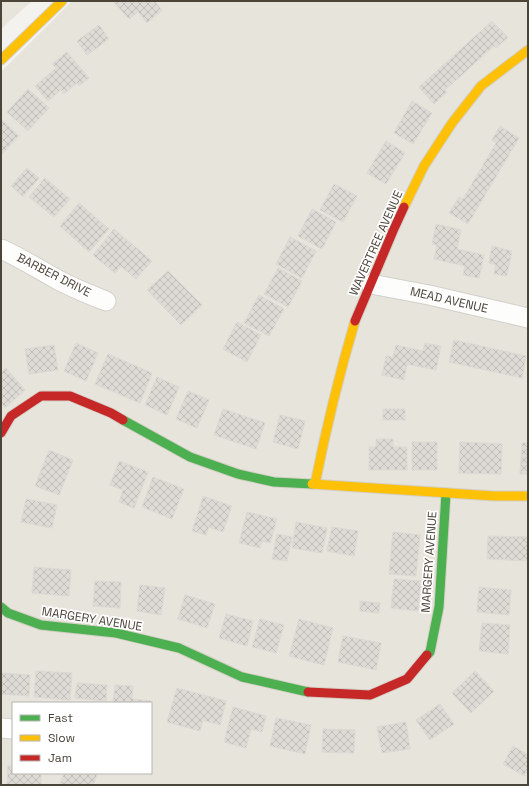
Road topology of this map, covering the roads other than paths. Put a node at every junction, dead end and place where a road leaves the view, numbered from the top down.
1 (62, 1) edge
2 (528, 50) edge
3 (1, 60) edge
4 (1, 249) edge
5 (370, 284) junction
6 (106, 301) dead end
7 (528, 318) edge
8 (1, 433) edge
9 (315, 484) junction
10 (446, 493) junction
11 (528, 496) edge
12 (1, 607) edge
13 (1, 728) edge
14 (12, 729) edge

1 - 3 street
2 - 5 street, WAVERTREE AVENUE
4 - 6 street, BARBER DRIVE
5 - 7 street, MEAD AVENUE
5 - 9 street, WAVERTREE AVENUE
8 - 9 street
9 - 10 street
10 - 11 street
10 - 12 street, MARGERY AVENUE
13 - 14 street

